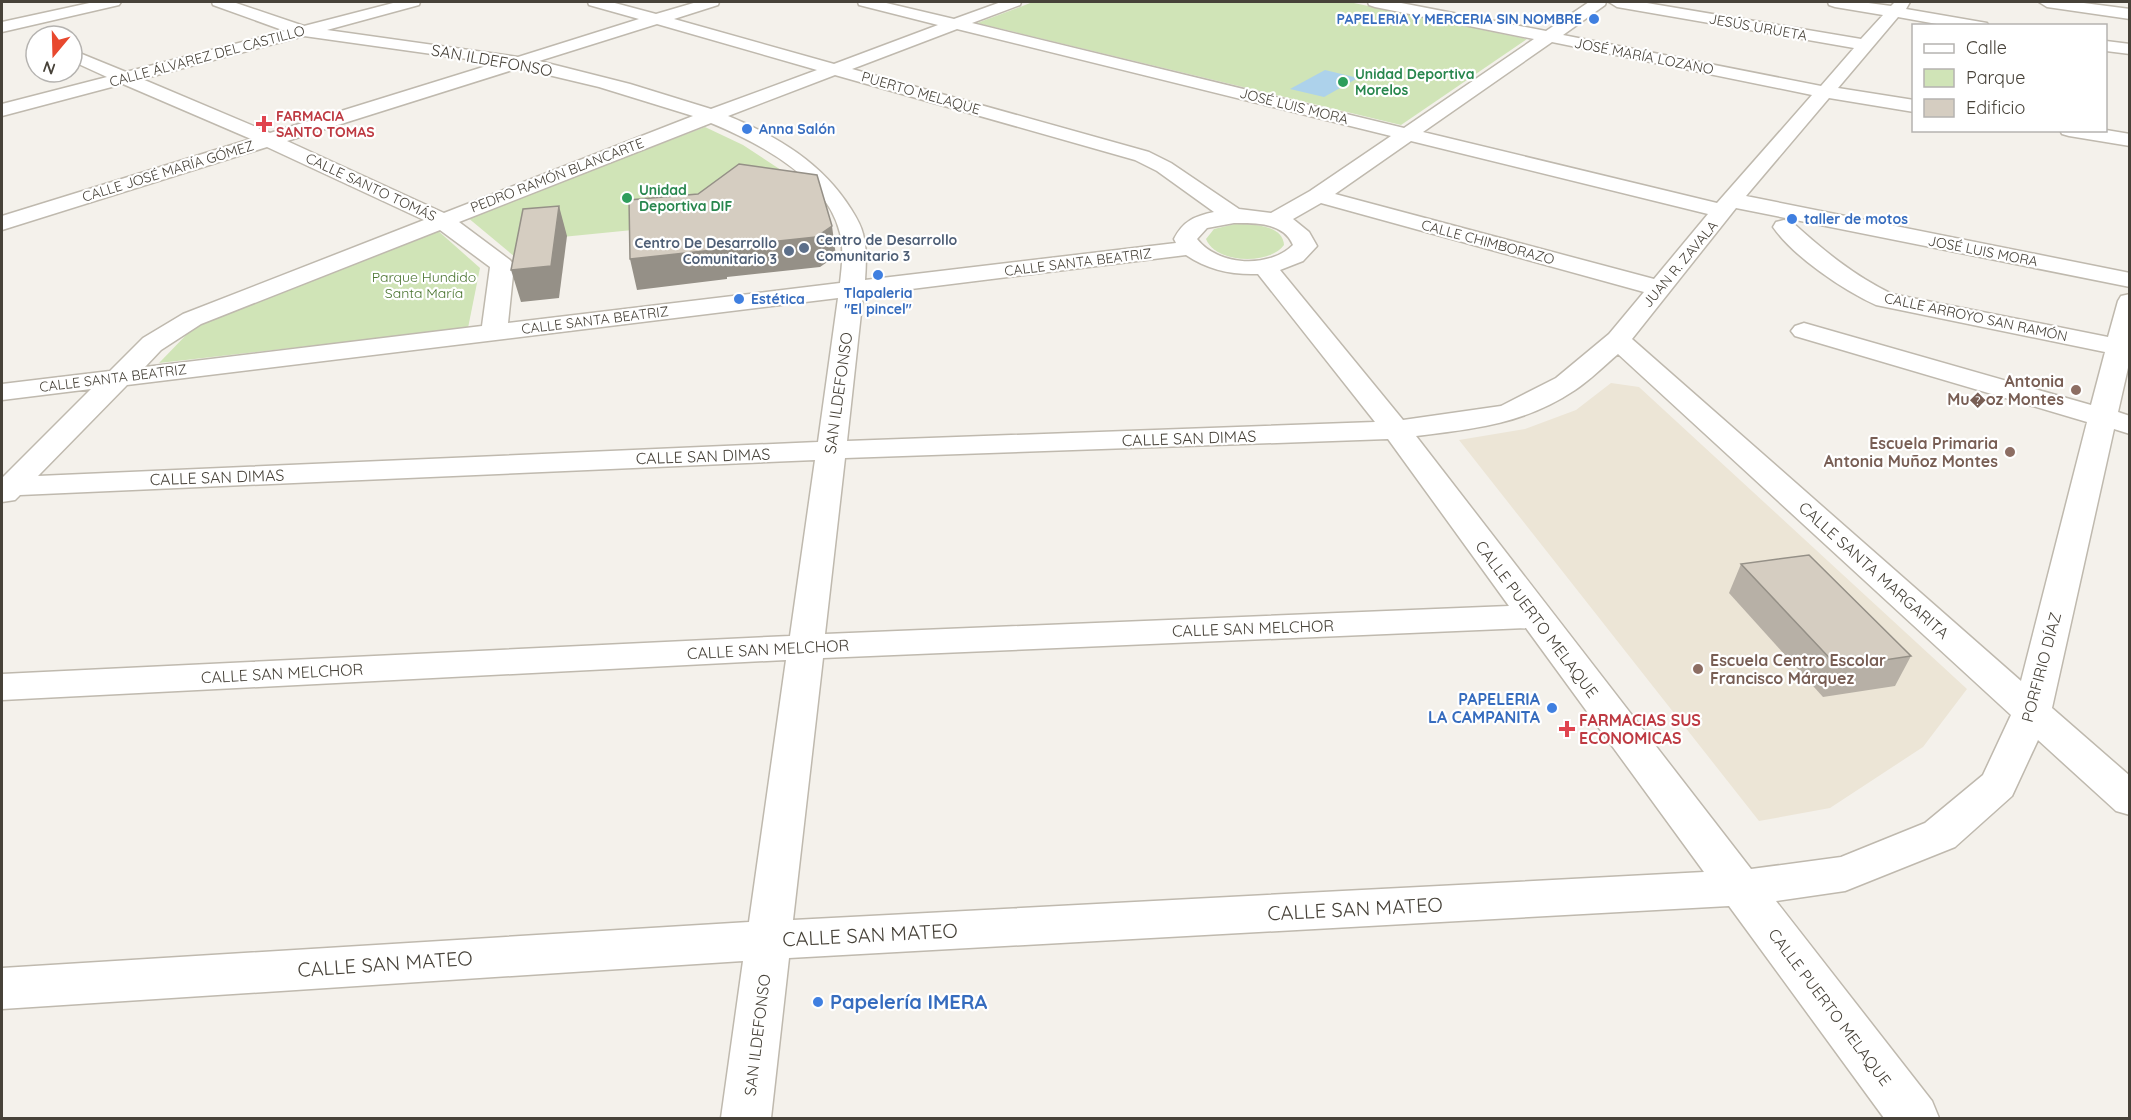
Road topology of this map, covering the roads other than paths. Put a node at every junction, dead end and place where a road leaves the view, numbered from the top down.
1 (113, 2) edge
2 (219, 2) edge
3 (413, 2) edge
4 (595, 2) edge
5 (712, 2) edge
6 (865, 2) edge
7 (1014, 2) edge
8 (1375, 2) edge
9 (1599, 2) edge
10 (1617, 2) edge
11 (1835, 2) edge
12 (2047, 2) edge
13 (1899, 6) edge
14 (2130, 14) edge
15 (656, 19) junction
16 (956, 24) junction
17 (1973, 24) edge
18 (4, 27) edge
19 (303, 30) junction
20 (24, 34) edge
21 (1547, 36) junction
22 (1864, 45) junction
23 (2107, 46) edge
24 (2130, 49) edge
25 (84, 60) edge
26 (517, 62) junction
27 (836, 69) junction
28 (126, 78) junction
29 (1825, 92) junction
30 (1912, 106) edge
31 (2, 110) edge
32 (713, 115) junction
33 (2081, 132) edge
34 (1407, 134) junction
35 (268, 140) junction
36 (2130, 140) edge
37 (1318, 196) junction
38 (1726, 206) junction
39 (1234, 216) junction
40 (442, 220) junction
41 (1274, 220) junction
42 (2, 223) edge
43 (1784, 227) dead end
44 (1189, 248) junction
45 (1265, 267) junction
46 (2130, 280) edge
47 (852, 288) junction
48 (1658, 288) junction
49 (2130, 301) edge
50 (1804, 331) dead end
51 (494, 332) junction
52 (1618, 340) junction
53 (2123, 341) edge
54 (117, 378) junction
55 (2, 392) edge
56 (2115, 421) edge
57 (1396, 430) junction
58 (830, 450) junction
59 (6, 490) edge
60 (1534, 616) junction
61 (806, 647) junction
62 (2, 687) edge
63 (2032, 712) junction
64 (2130, 800) edge
65 (1739, 888) junction
66 (769, 940) junction
67 (2, 988) edge
68 (746, 1119) edge
69 (1914, 1119) edge

1 - 18 street
2 - 19 street
3 - 19 street, CALLE ÁLVAREZ DEL CASTILLO
4 - 15 street, PUERTO MELAQUE
5 - 15 street, CALLE JOSÉ MARÍA GÓMEZ
6 - 16 street, JOSÉ LUIS MORA
7 - 16 street, PEDRO RAMÓN BLANCARTE
8 - 21 street, JOSÉ MARÍA LOZANO
9 - 21 street
10 - 22 street, JESÚS URUETA
11 - 13 street
12 - 14 street
13 - 17 street
13 - 22 street, JUAN R. ZAVALA
15 - 26 street, CALLE JOSÉ MARÍA GÓMEZ
15 - 27 street, PUERTO MELAQUE
16 - 27 street, PEDRO RAMÓN BLANCARTE
16 - 34 street, JOSÉ LUIS MORA
18 - 20 street
19 - 26 street, SAN ILDEFONSO
19 - 28 street, CALLE ÁLVAREZ DEL CASTILLO
21 - 29 street, JOSÉ MARÍA LOZANO
21 - 34 street
22 - 29 street, JUAN R. ZAVALA
23 - 24 street
25 - 28 street, CALLE SANTO TOMÁS
26 - 32 street, SAN ILDEFONSO
26 - 35 street, CALLE JOSÉ MARÍA GÓMEZ
27 - 32 street, PEDRO RAMÓN BLANCARTE
27 - 39 street, PUERTO MELAQUE
28 - 31 street, CALLE ÁLVAREZ DEL CASTILLO
28 - 35 street, CALLE SANTO TOMÁS
29 - 30 street, JOSÉ MARÍA LOZANO
29 - 38 street, JUAN R. ZAVALA
32 - 40 street, PEDRO RAMÓN BLANCARTE
32 - 47 street, SAN ILDEFONSO
33 - 36 street
34 - 37 street
34 - 38 street, JOSÉ LUIS MORA
35 - 40 street, CALLE SANTO TOMÁS
35 - 42 street, CALLE JOSÉ MARÍA GÓMEZ
37 - 41 street
37 - 48 street, CALLE CHIMBORAZO
38 - 46 street, JOSÉ LUIS MORA
38 - 48 street, JUAN R. ZAVALA
39 - 41 street
39 - 44 street
40 - 51 street, CALLE SANTO TOMÁS
40 - 54 street, PEDRO RAMÓN BLANCARTE
41 - 45 street
43 - 53 street, CALLE ARROYO SAN RAMÓN
44 - 45 street
44 - 47 street, CALLE SANTA BEATRIZ
45 - 57 street, CALLE PUERTO MELAQUE
47 - 51 street, CALLE SANTA BEATRIZ
47 - 58 street, SAN ILDEFONSO
48 - 52 street, JUAN R. ZAVALA
49 - 53 street, PORFIRIO DÍAZ
50 - 56 street
51 - 54 street, CALLE SANTA BEATRIZ
52 - 57 street, JUAN R. ZAVALA
52 - 63 street, CALLE SANTA MARGARITA
53 - 56 street, PORFIRIO DÍAZ
54 - 55 street, CALLE SANTA BEATRIZ
54 - 59 street, PEDRO RAMÓN BLANCARTE
56 - 63 street, PORFIRIO DÍAZ
57 - 58 street, CALLE SAN DIMAS
57 - 60 street, CALLE PUERTO MELAQUE
58 - 59 street, CALLE SAN DIMAS
58 - 61 street, SAN ILDEFONSO
60 - 61 street, CALLE SAN MELCHOR
60 - 65 street, CALLE PUERTO MELAQUE
61 - 62 street, CALLE SAN MELCHOR
61 - 66 street, SAN ILDEFONSO
63 - 64 street, CALLE SANTA MARGARITA
63 - 65 street, PORFIRIO DÍAZ
65 - 66 street, CALLE SAN MATEO
65 - 69 street, CALLE PUERTO MELAQUE
66 - 67 street, CALLE SAN MATEO
66 - 68 street, SAN ILDEFONSO

